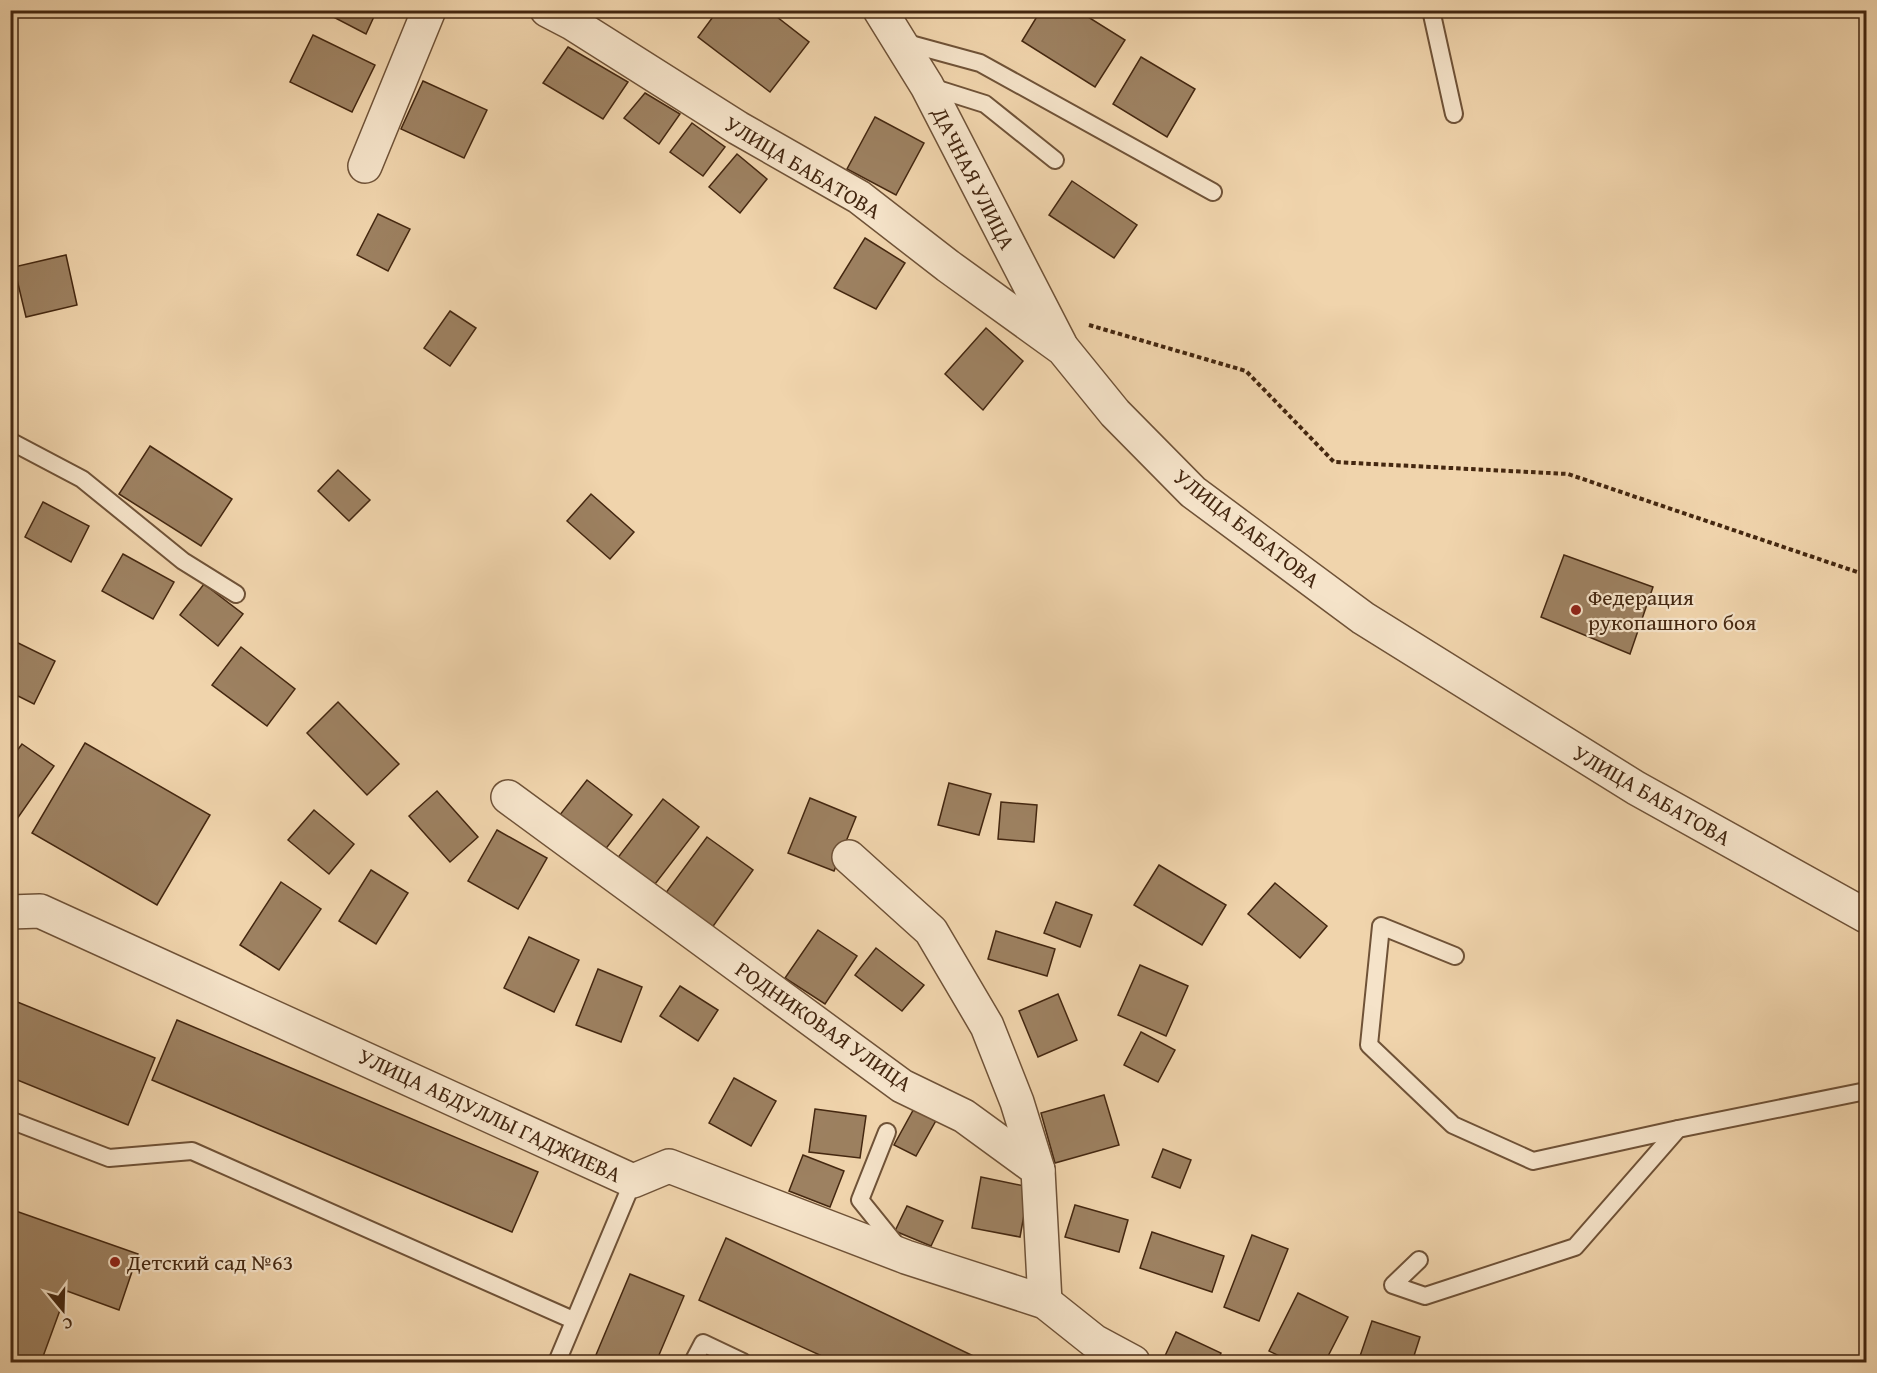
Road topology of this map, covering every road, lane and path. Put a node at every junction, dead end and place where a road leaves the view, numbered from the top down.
1 (429, 10) edge
2 (547, 10) edge
3 (880, 10) edge
4 (1431, 10) edge
5 (899, 41) junction
6 (927, 86) junction
7 (1454, 114) dead end
8 (1055, 160) dead end
9 (365, 166) dead end
10 (1213, 192) dead end
11 (1086, 324) dead end
12 (1063, 350) junction
13 (10, 441) edge
14 (1866, 575) edge
15 (236, 594) dead end
16 (508, 797) dead end
17 (849, 857) dead end
18 (10, 912) edge
19 (1866, 916) edge
20 (1455, 956) dead end
21 (1866, 1092) edge
22 (10, 1120) edge
23 (1678, 1129) junction
24 (887, 1131) dead end
25 (1038, 1170) junction
26 (633, 1181) junction
27 (906, 1257) junction
28 (1419, 1260) dead end
29 (1045, 1302) junction
30 (573, 1320) junction
31 (557, 1362) edge
32 (693, 1362) edge
33 (743, 1362) edge
34 (1133, 1362) edge

1 - 9 street
2 - 12 street, УЛИЦА БАБАТОВА
3 - 5 street, ДАЧНАЯ УЛИЦА
4 - 7 lane
5 - 6 street, ДАЧНАЯ УЛИЦА
5 - 10 lane
6 - 8 lane
6 - 12 street, ДАЧНАЯ УЛИЦА
11 - 14 path
12 - 19 street, УЛИЦА БАБАТОВА
13 - 15 lane
16 - 25 street, РОДНИКОВАЯ УЛИЦА
17 - 25 street
18 - 26 street, УЛИЦА АБДУЛЛЫ ГАДЖИЕВА
20 - 23 lane
21 - 23 lane
22 - 30 lane
23 - 28 lane
24 - 27 lane
25 - 29 street
26 - 27 street, УЛИЦА АБДУЛЛЫ ГАДЖИЕВА
26 - 30 lane
27 - 29 street, УЛИЦА АБДУЛЛЫ ГАДЖИЕВА
29 - 34 street, УЛИЦА АБДУЛЛЫ ГАДЖИЕВА
30 - 31 lane
32 - 33 lane

